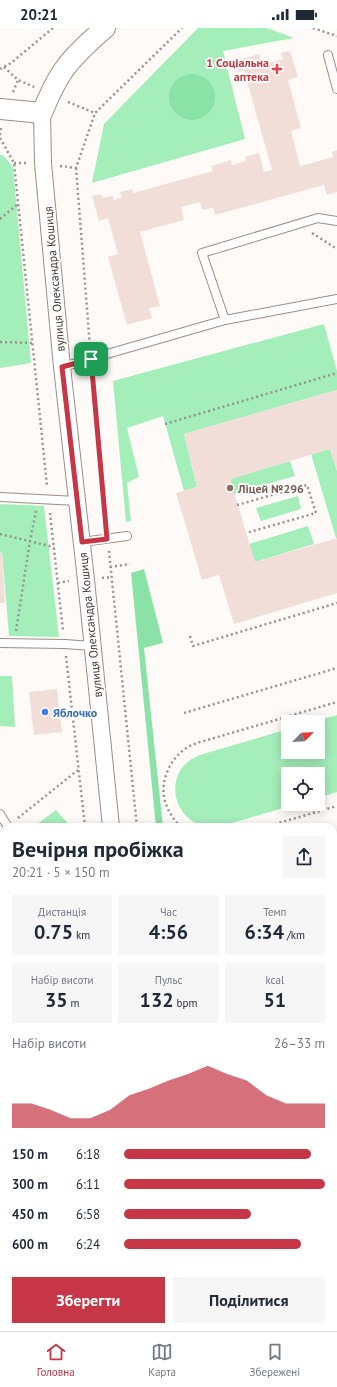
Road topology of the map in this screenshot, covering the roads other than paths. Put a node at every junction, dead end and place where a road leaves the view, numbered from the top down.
1 (105, 28) edge
2 (328, 55) dead end
3 (337, 89) edge
4 (0, 109) edge
5 (42, 113) junction
6 (337, 221) edge
7 (337, 299) edge
8 (225, 320) junction
9 (62, 367) junction
10 (0, 498) edge
11 (77, 500) junction
12 (127, 536) dead end
13 (82, 542) junction
14 (0, 643) edge
15 (92, 646) junction
16 (0, 814) edge
17 (6, 823) edge
18 (111, 823) edge

1 - 5 street
2 - 3 lane
4 - 5 street
5 - 9 street, вулиця Олександра Кошиця
6 - 8 lane
7 - 8 lane
8 - 9 lane
9 - 11 street, вулиця Олександра Кошиця
10 - 11 lane
11 - 13 street, вулиця Олександра Кошиця
12 - 13 lane
13 - 15 street, вулиця Олександра Кошиця
14 - 15 lane
15 - 18 street, вулиця Олександра Кошиця
16 - 17 lane

